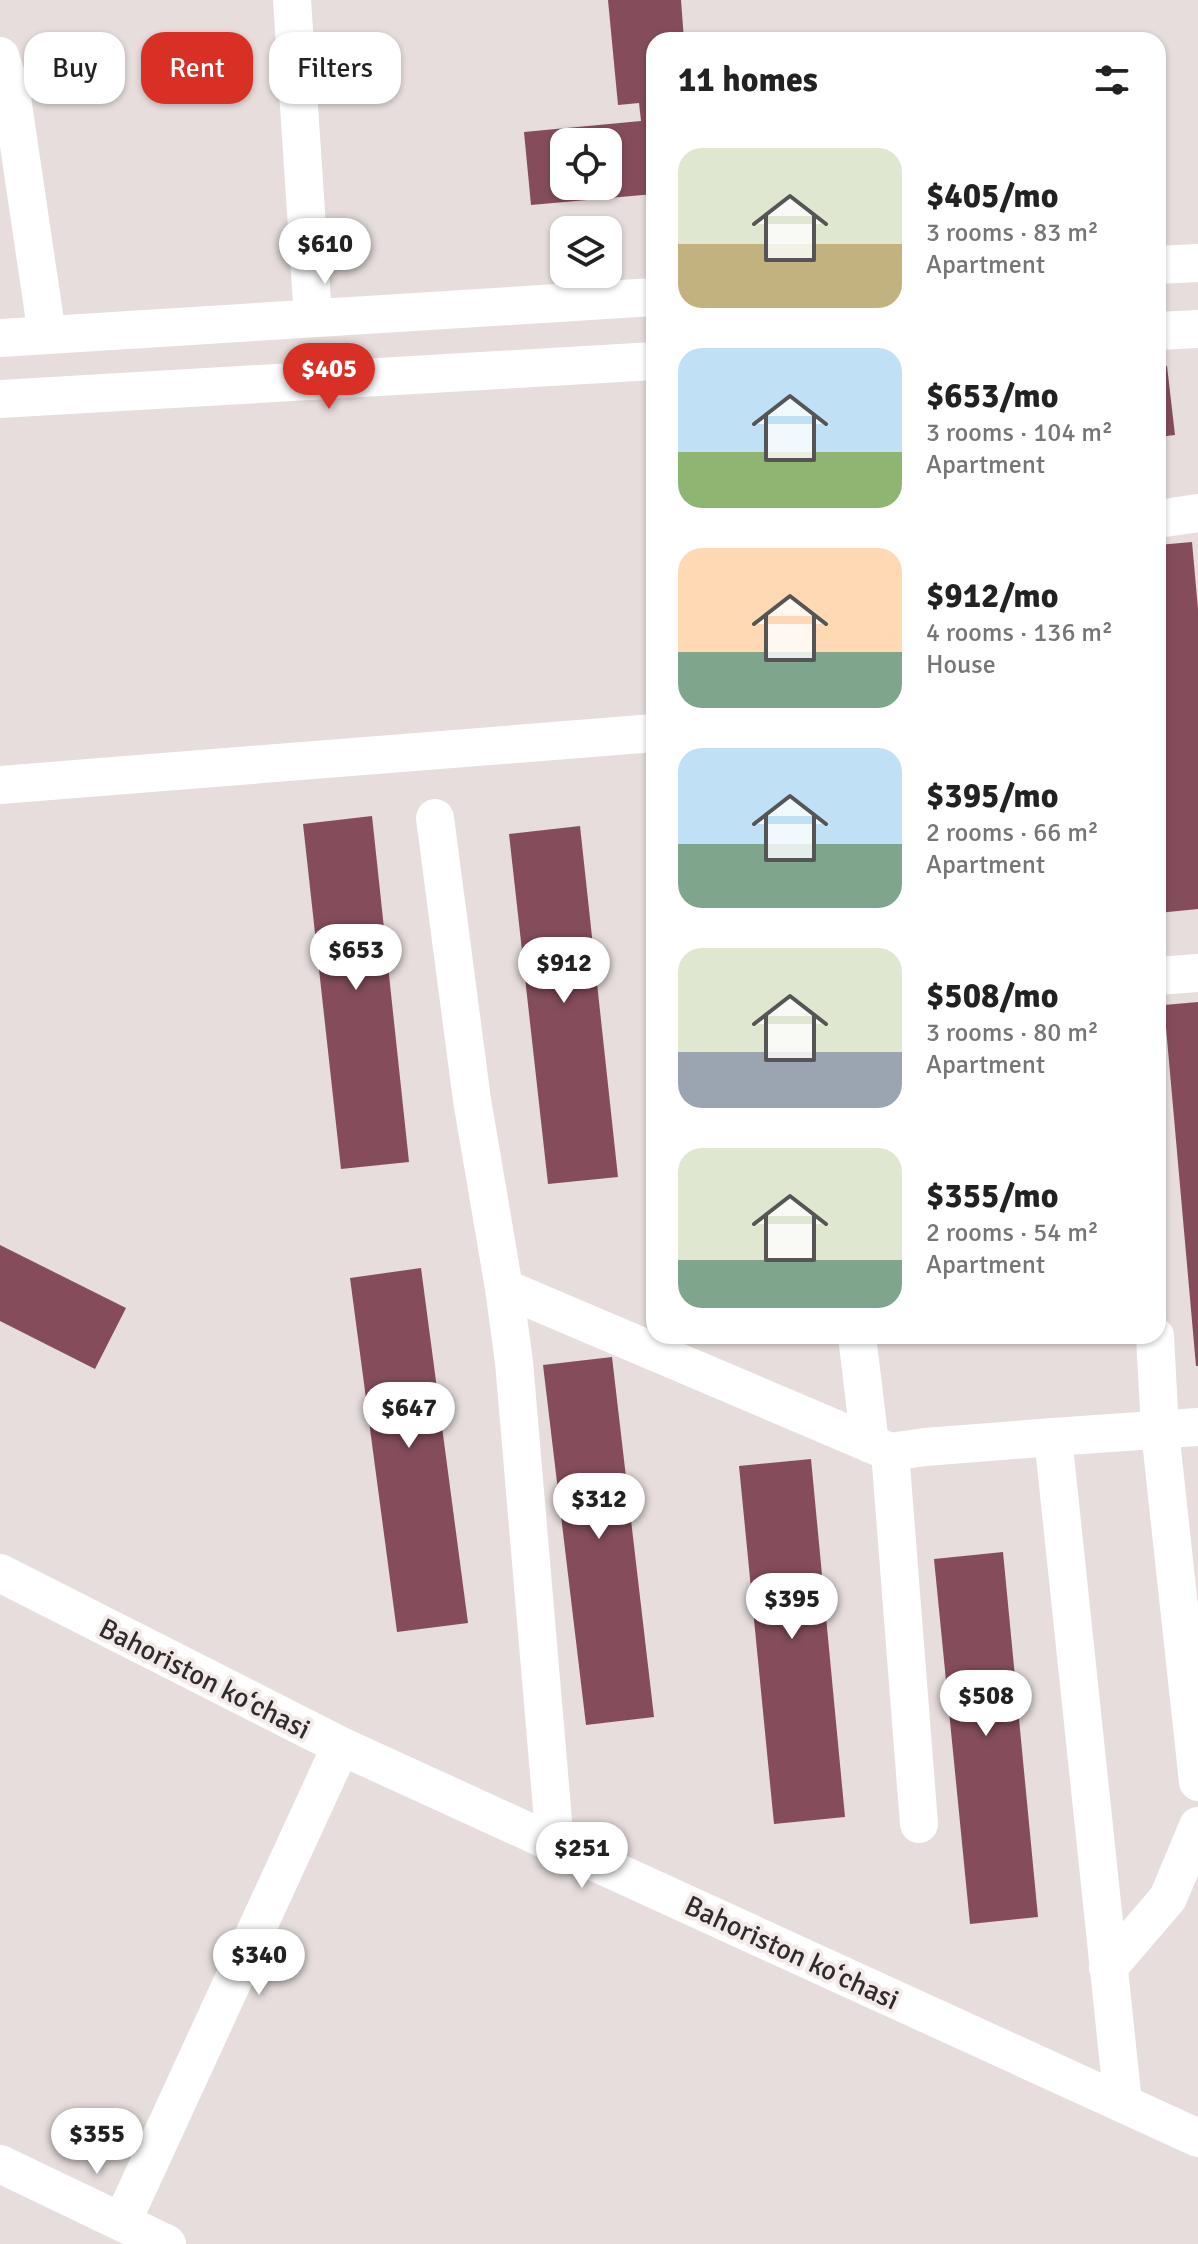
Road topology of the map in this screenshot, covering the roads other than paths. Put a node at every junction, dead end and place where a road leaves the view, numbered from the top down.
1 (292, 0) edge
2 (0, 56) edge
3 (1198, 263) edge
4 (1166, 265) edge
5 (646, 297) edge
6 (313, 318) junction
7 (1198, 329) edge
8 (1166, 331) edge
9 (47, 335) junction
10 (0, 338) edge
11 (646, 361) edge
12 (0, 399) edge
13 (1198, 513) edge
14 (1166, 518) edge
15 (646, 734) edge
16 (0, 785) edge
17 (435, 818) dead end
18 (1198, 973) edge
19 (1166, 975) edge
20 (504, 1288) junction
21 (859, 1344) edge
22 (1155, 1344) edge
23 (1198, 1427) edge
24 (1160, 1431) junction
25 (1053, 1437) junction
26 (880, 1448) junction
27 (0, 1573) edge
28 (341, 1746) junction
29 (1198, 1782) edge
30 (919, 1824) dead end
31 (1198, 1826) edge
32 (555, 1844) junction
33 (1108, 1968) junction
34 (1123, 2103) junction
35 (1198, 2138) edge
36 (0, 2164) edge
37 (122, 2222) junction
38 (167, 2244) edge

1 - 6 street
2 - 9 street
3 - 4 street
5 - 6 street
6 - 9 street
7 - 8 street
9 - 10 street
11 - 12 street
13 - 14 street
15 - 16 street
17 - 20 street
18 - 19 street
20 - 26 street
20 - 32 street
21 - 26 street
22 - 24 street
23 - 24 street
24 - 25 street
24 - 29 street
25 - 26 street
25 - 33 street
26 - 30 street
27 - 28 street, Bahoriston ko‘chasi
28 - 32 street, Bahoriston ko‘chasi
28 - 37 street
31 - 33 street
32 - 34 street, Bahoriston ko‘chasi
33 - 34 street
34 - 35 street, Bahoriston ko‘chasi
36 - 37 street
37 - 38 street

